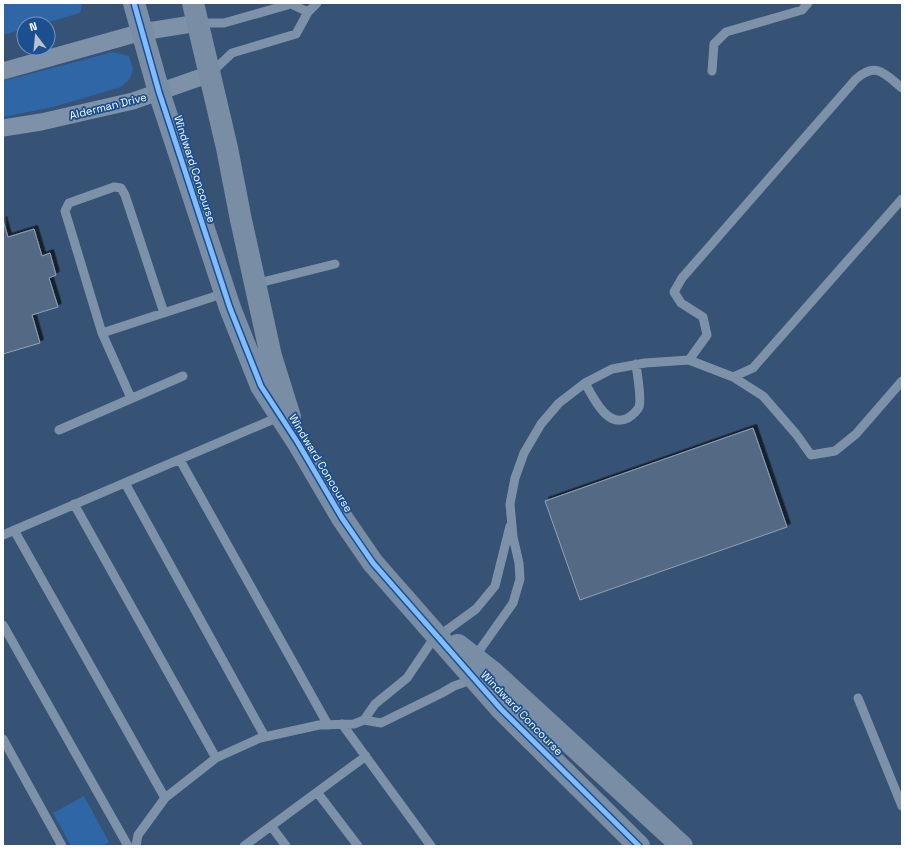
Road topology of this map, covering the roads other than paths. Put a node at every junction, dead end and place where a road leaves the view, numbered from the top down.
1 (134, 3) edge
2 (317, 3) edge
3 (808, 3) edge
4 (308, 12) junction
5 (195, 13) edge
6 (142, 32) junction
7 (3, 71) edge
8 (712, 71) dead end
9 (210, 74) junction
10 (902, 88) edge
11 (159, 92) junction
12 (3, 128) edge
13 (902, 199) edge
14 (334, 264) dead end
15 (255, 284) junction
16 (225, 293) junction
17 (164, 313) junction
18 (102, 333) junction
19 (689, 360) junction
20 (636, 364) junction
21 (183, 376) dead end
22 (733, 376) junction
23 (902, 381) edge
24 (585, 384) junction
25 (131, 398) junction
26 (281, 416) junction
27 (59, 430) dead end
28 (298, 443) junction
29 (180, 460) junction
30 (125, 483) junction
31 (74, 504) junction
32 (511, 521) junction
33 (14, 530) junction
34 (3, 535) edge
35 (3, 625) edge
36 (440, 634) junction
37 (475, 668) junction
38 (858, 698) dead end
39 (364, 720) junction
40 (342, 724) junction
41 (328, 725) junction
42 (265, 737) junction
43 (3, 739) edge
44 (366, 756) junction
45 (216, 758) junction
46 (317, 792) junction
47 (165, 798) junction
48 (902, 806) edge
49 (270, 826) junction
50 (62, 846) edge
51 (128, 846) edge
52 (136, 846) edge
53 (244, 846) edge
54 (286, 846) edge
55 (358, 846) edge
56 (431, 846) edge
57 (639, 846) edge
58 (682, 846) edge

1 - 6 street, Windward Concourse
2 - 4 lane
3 - 8 lane
4 - 5 lane
4 - 9 lane
5 - 6 street
5 - 9 street, Windward Concourse
6 - 7 street
6 - 11 street, Windward Concourse
9 - 11 street, Alderman Drive
9 - 15 street, Windward Concourse
10 - 19 lane
11 - 12 street, Alderman Drive
11 - 16 street, Windward Concourse
13 - 22 lane
14 - 15 lane
15 - 28 street, Windward Concourse
16 - 17 lane
16 - 26 street, Windward Concourse
17 - 18 lane
17 - 18 lane
18 - 25 lane
19 - 20 lane
19 - 22 lane
20 - 24 lane
20 - 24 lane
21 - 25 lane
22 - 23 lane
24 - 32 lane
25 - 27 lane
26 - 28 street, Windward Concourse
26 - 29 lane
28 - 36 street, Windward Concourse
29 - 30 lane
29 - 41 lane
30 - 31 lane
30 - 42 lane
31 - 33 lane
31 - 45 lane
32 - 36 lane
32 - 37 lane
33 - 34 lane
33 - 47 lane
35 - 51 lane
36 - 37 street, Windward Concourse
36 - 39 lane
37 - 39 lane
37 - 57 street, Windward Concourse
37 - 58 street, Windward Concourse
38 - 48 lane
39 - 40 lane
40 - 41 lane
40 - 44 lane
41 - 42 lane
42 - 45 lane
43 - 50 lane
44 - 46 lane
44 - 56 lane
45 - 47 lane
46 - 49 lane
46 - 55 lane
47 - 52 lane
49 - 53 lane
49 - 54 lane

